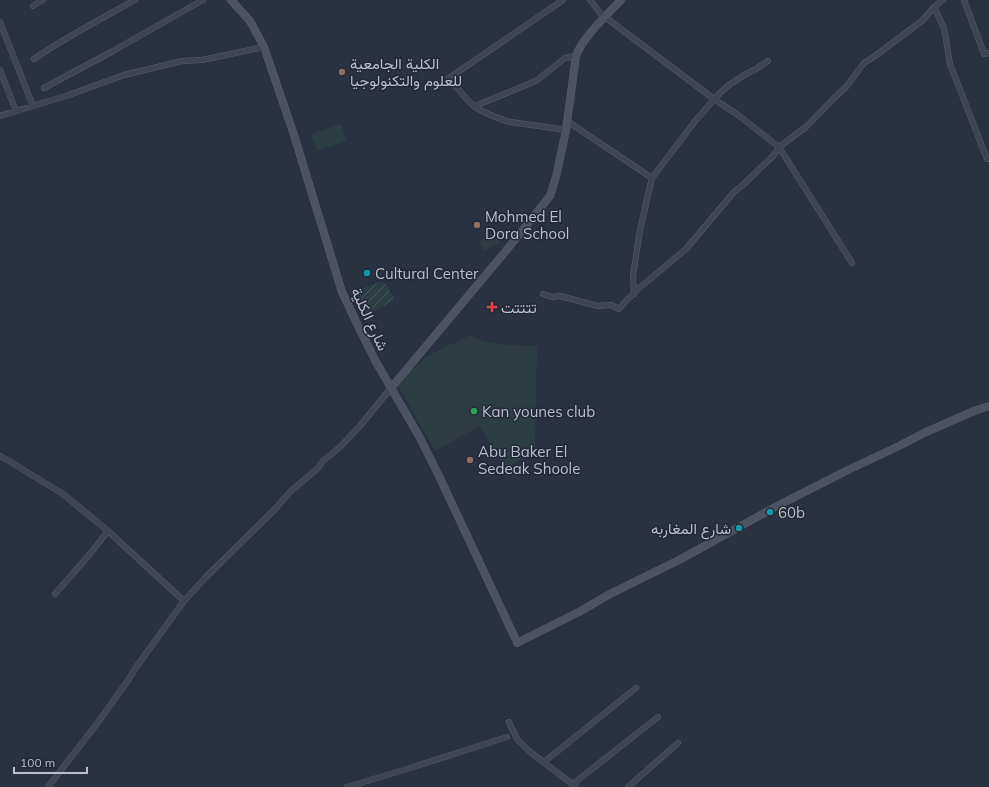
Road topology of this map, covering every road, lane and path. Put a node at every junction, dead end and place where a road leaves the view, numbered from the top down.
1 (43, 0) edge
2 (135, 0) edge
3 (203, 0) edge
4 (231, 0) edge
5 (563, 0) edge
6 (590, 0) edge
7 (621, 0) edge
8 (943, 0) edge
9 (964, 0) edge
10 (33, 6) dead end
11 (934, 7) junction
12 (604, 18) junction
13 (0, 22) edge
14 (264, 48) junction
15 (989, 53) edge
16 (576, 56) junction
17 (34, 59) dead end
18 (768, 61) dead end
19 (0, 70) edge
20 (44, 88) dead end
21 (714, 99) junction
22 (33, 106) junction
23 (475, 106) junction
24 (16, 111) junction
25 (0, 116) edge
26 (566, 121) junction
27 (566, 130) junction
28 (779, 148) junction
29 (989, 159) edge
30 (652, 178) junction
31 (852, 263) dead end
32 (544, 294) dead end
33 (634, 294) junction
34 (391, 388) junction
35 (989, 406) edge
36 (0, 456) edge
37 (108, 531) junction
38 (55, 594) dead end
39 (184, 601) junction
40 (636, 688) dead end
41 (658, 717) dead end
42 (509, 722) dead end
43 (507, 737) dead end
44 (678, 743) dead end
45 (544, 762) junction
46 (575, 786) edge
47 (48, 787) edge
48 (347, 787) edge
49 (628, 787) edge

1 - 10 street
2 - 17 street
3 - 20 street
4 - 14 street, شارع الكلية
5 - 23 street
6 - 12 street
7 - 12 street
8 - 11 street
9 - 15 street
11 - 28 street
11 - 29 street
12 - 16 street
12 - 21 street
13 - 22 street
14 - 22 street
14 - 34 street, شارع الكلية
16 - 23 street
16 - 26 street
18 - 21 street
19 - 24 street
21 - 28 street
21 - 30 street
22 - 24 street
23 - 27 street
24 - 25 street
26 - 27 street
26 - 30 street
27 - 34 street
28 - 31 street
28 - 33 street
30 - 33 street
32 - 33 street
34 - 35 street, شارع الكلية
34 - 39 street
36 - 37 street
37 - 38 street
37 - 39 street
39 - 47 street
40 - 45 street
41 - 46 street
42 - 45 street
43 - 48 street
44 - 49 street
45 - 46 street

